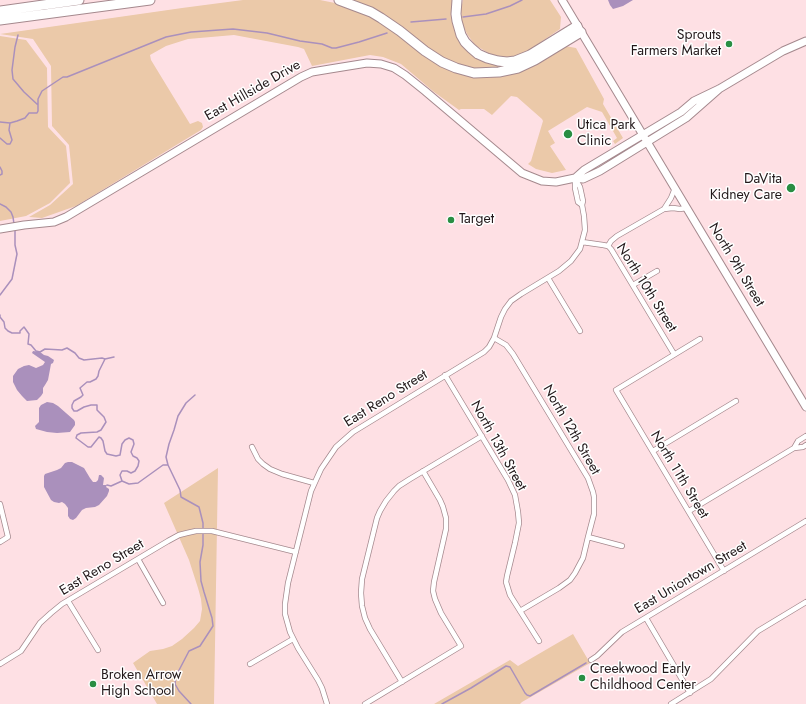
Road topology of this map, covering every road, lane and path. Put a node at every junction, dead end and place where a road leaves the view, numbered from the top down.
1 (79, 0) edge
2 (150, 0) edge
3 (339, 0) edge
4 (457, 0) edge
5 (562, 0) edge
6 (0, 11) edge
7 (16, 18) junction
8 (0, 20) edge
9 (0, 25) edge
10 (579, 29) junction
11 (806, 41) edge
12 (719, 89) junction
13 (643, 135) junction
14 (647, 142) junction
15 (575, 178) junction
16 (675, 188) junction
17 (664, 208) junction
18 (686, 208) junction
19 (3, 228) edge
20 (582, 242) junction
21 (608, 246) junction
22 (657, 270) dead end
23 (548, 278) junction
24 (633, 285) junction
25 (580, 331) dead end
26 (494, 338) junction
27 (700, 339) dead end
28 (674, 354) junction
29 (445, 375) junction
30 (736, 401) dead end
31 (806, 407) edge
32 (482, 436) junction
33 (806, 436) edge
34 (806, 445) edge
35 (252, 447) dead end
36 (794, 448) junction
37 (652, 451) junction
38 (422, 471) junction
39 (314, 483) junction
40 (0, 504) edge
41 (689, 512) junction
42 (806, 521) edge
43 (588, 537) junction
44 (0, 542) edge
45 (622, 546) dead end
46 (296, 552) junction
47 (138, 559) junction
48 (724, 571) junction
49 (68, 600) junction
50 (806, 602) edge
51 (163, 603) dead end
52 (520, 611) junction
53 (646, 618) junction
54 (293, 639) junction
55 (539, 642) dead end
56 (98, 650) dead end
57 (591, 660) dead end
58 (0, 664) edge
59 (250, 664) dead end
60 (402, 682) junction
61 (690, 693) junction
62 (327, 704) edge
63 (365, 704) edge
64 (670, 704) edge

1 - 6 highway
2 - 7 highway
3 - 10 highway
4 - 10 highway
5 - 10 street, North 9th Street
7 - 8 highway
7 - 9 highway
10 - 13 street, North 9th Street
11 - 12 street, East Hillside Drive
12 - 13 street, East Hillside Drive
12 - 14 street, East Hillside Drive
13 - 14 street, North 9th Street
13 - 15 street, East Hillside Drive
14 - 15 street, East Hillside Drive
14 - 16 street, North 9th Street
15 - 19 street, East Hillside Drive
15 - 20 street
16 - 17 street
16 - 18 street, North 9th Street
17 - 18 street
17 - 21 street
18 - 31 street, North 9th Street
20 - 21 street, North 10th Street
20 - 23 street, East Reno Street
21 - 24 street, North 10th Street
22 - 24 street
23 - 25 street
23 - 26 street, East Reno Street
24 - 28 street, North 10th Street
26 - 29 street, East Reno Street
26 - 43 street, North 12th Street
27 - 28 street
28 - 37 street, North 11th Street
29 - 32 street, North 13th Street
29 - 39 street, East Reno Street
30 - 37 street
32 - 38 street
32 - 52 street, North 13th Street
33 - 36 street
34 - 36 street
35 - 39 street
36 - 41 street
37 - 41 street, North 11th Street
38 - 60 street
38 - 60 street
39 - 46 street, East Reno Street
40 - 44 street
41 - 48 street, North 11th Street
42 - 48 street, East Uniontown Street
43 - 45 street
43 - 52 street, North 12th Street
46 - 47 street, East Reno Street
46 - 54 street
47 - 49 street, East Reno Street
47 - 51 street
48 - 53 street, East Uniontown Street
49 - 56 street
49 - 58 street, East Reno Street
50 - 61 street
52 - 55 street, North 13th Street
53 - 57 street, East Uniontown Street
53 - 61 street
54 - 59 street
54 - 62 street
60 - 63 street
61 - 64 street

